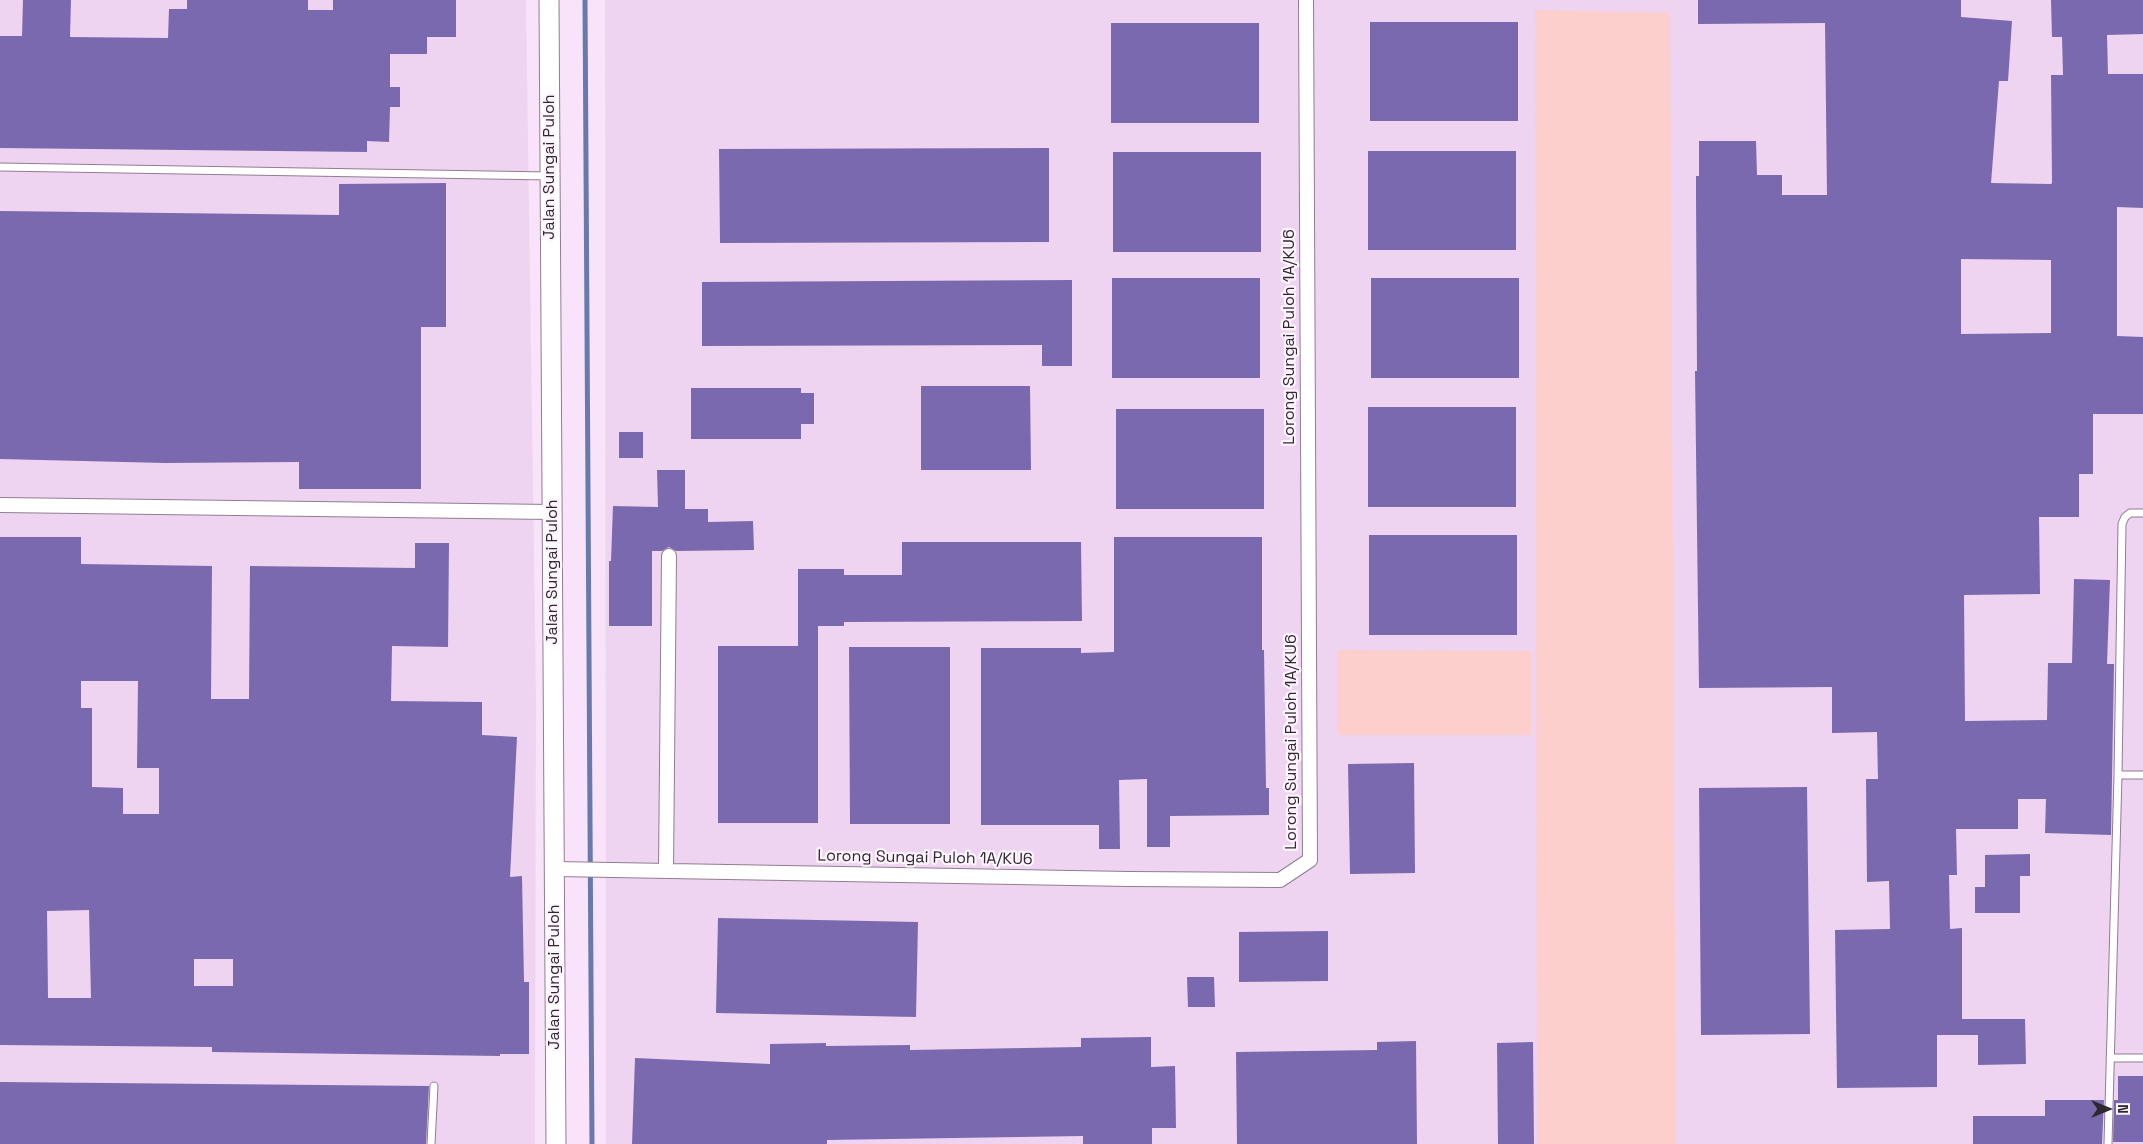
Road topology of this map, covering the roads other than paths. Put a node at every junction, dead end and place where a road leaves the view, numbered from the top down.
1 (550, 0) edge
2 (1306, 0) edge
3 (0, 166) edge
4 (550, 176) junction
5 (0, 505) edge
6 (552, 512) junction
7 (2143, 513) edge
8 (669, 556) dead end
9 (2118, 775) junction
10 (2143, 775) edge
11 (554, 869) junction
12 (666, 870) junction
13 (2110, 1058) junction
14 (2143, 1058) edge
15 (434, 1086) dead end
16 (431, 1144) edge
17 (556, 1144) edge
18 (2108, 1144) edge

1 - 4 street, Jalan Sungai Puloh
2 - 12 street, Lorong Sungai Puloh 1A/KU6
3 - 4 lane
4 - 6 street, Jalan Sungai Puloh
5 - 6 street
6 - 11 street, Jalan Sungai Puloh
7 - 9 lane
8 - 12 street
9 - 10 lane
9 - 13 lane
11 - 12 street, Lorong Sungai Puloh 1A/KU6
11 - 17 street, Jalan Sungai Puloh
13 - 14 lane
13 - 18 lane
15 - 16 lane

